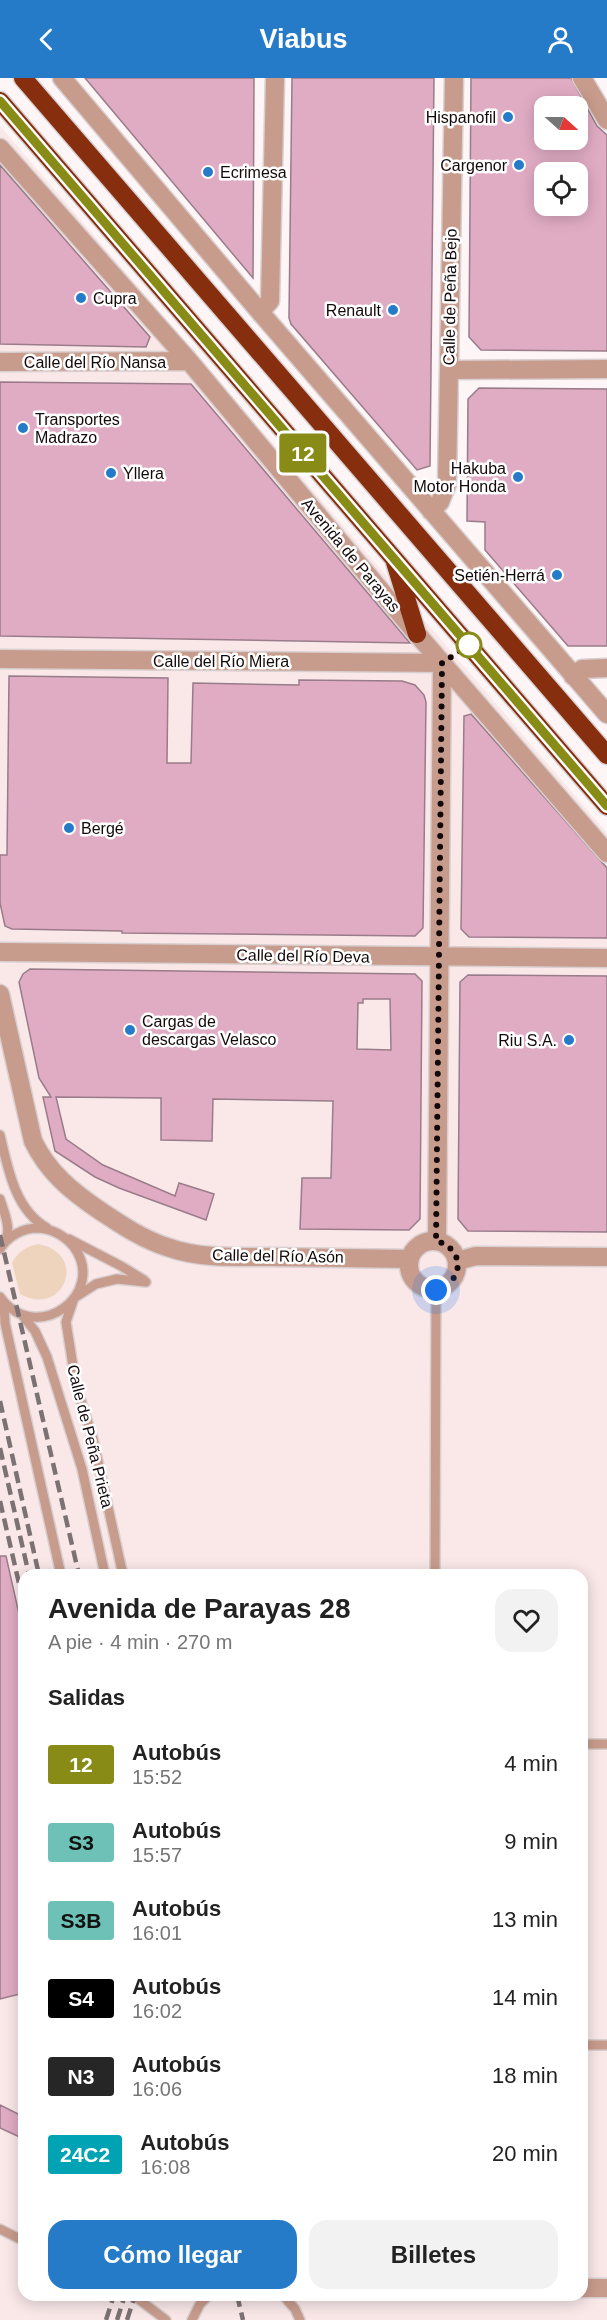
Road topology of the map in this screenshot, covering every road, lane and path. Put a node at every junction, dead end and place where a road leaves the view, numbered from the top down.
1 (23, 78) edge
2 (62, 78) edge
3 (275, 78) edge
4 (453, 78) edge
5 (582, 78) edge
6 (0, 101) edge
7 (607, 120) edge
8 (0, 148) edge
9 (260, 312) junction
10 (189, 361) junction
11 (0, 362) edge
12 (607, 369) edge
13 (449, 370) junction
14 (431, 511) junction
15 (392, 555) junction
16 (417, 633) junction
17 (0, 659) edge
18 (442, 663) junction
19 (607, 668) edge
20 (573, 676) junction
21 (607, 714) edge
22 (607, 755) edge
23 (607, 806) edge
24 (607, 853) edge
25 (0, 952) edge
26 (440, 957) junction
27 (607, 958) edge
28 (0, 994) edge
29 (0, 1135) edge
30 (0, 1199) edge
31 (56, 1233) junction
32 (436, 1241) junction
33 (2, 1246) edge
34 (607, 1257) edge
35 (410, 1259) junction
36 (458, 1261) junction
37 (436, 1290) junction
38 (74, 1298) junction
39 (2, 1300) edge
40 (22, 1315) junction
41 (60, 1569) edge
42 (104, 1569) edge
43 (122, 1569) edge
44 (435, 1569) edge
45 (588, 1744) edge
46 (607, 1744) edge
47 (588, 2045) edge
48 (607, 2045) edge
49 (0, 2229) edge
50 (18, 2238) edge
51 (588, 2288) edge
52 (607, 2288) edge
53 (141, 2301) edge
54 (202, 2301) edge
55 (288, 2301) edge
56 (166, 2320) edge
57 (192, 2320) edge
58 (300, 2320) edge

1 - 22 highway
2 - 9 street
3 - 9 street
4 - 13 street, Calle de Peña Bejo
5 - 7 street
6 - 15 highway
8 - 10 street, Avenida de Parayas
9 - 14 street
10 - 11 street, Calle del Río Nansa
10 - 16 street, Avenida de Parayas
12 - 13 street
13 - 14 street, Calle de Peña Bejo
14 - 20 street
15 - 16 highway
15 - 23 highway
16 - 18 street, Avenida de Parayas
17 - 18 street, Calle del Río Miera
18 - 24 street, Avenida de Parayas
18 - 26 street
19 - 20 street
20 - 21 street
25 - 26 street, Calle del Río Deva
26 - 27 street, Calle del Río Deva
26 - 32 street
28 - 35 street, Calle del Río Asón
29 - 31 lane
30 - 33 lane
31 - 33 lane
31 - 38 lane, Calle de Peña Prieta
31 - 38 lane
32 - 35 street
32 - 36 street
34 - 36 street
35 - 37 street
36 - 37 street
37 - 44 lane
38 - 40 lane
38 - 43 lane, Calle de Peña Prieta
39 - 40 lane, Calle de Peña Prieta
39 - 41 lane
40 - 42 lane, Calle de Peña Prieta
45 - 46 lane
47 - 48 lane
49 - 50 lane
51 - 52 street
53 - 56 lane
54 - 57 lane
55 - 58 lane

